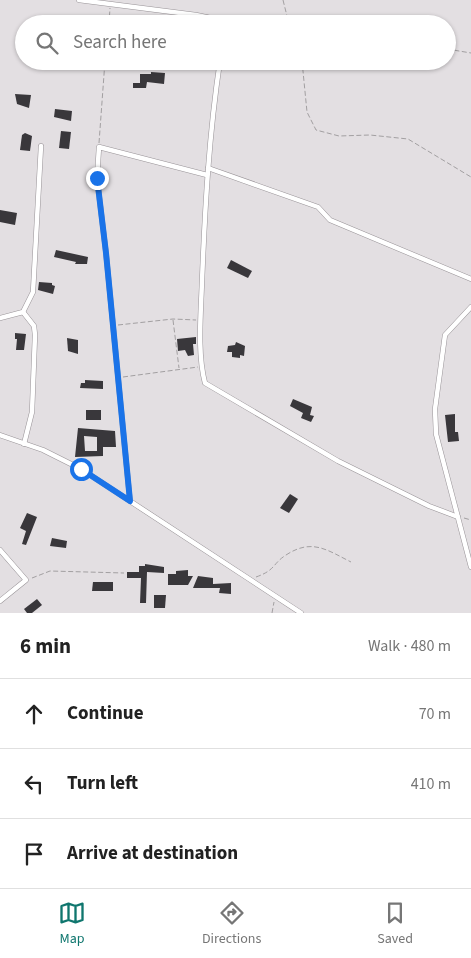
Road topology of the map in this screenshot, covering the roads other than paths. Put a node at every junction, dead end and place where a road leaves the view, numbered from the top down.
1 (79, 0) edge
2 (196, 15) edge
3 (219, 70) edge
4 (41, 146) dead end
5 (208, 168) junction
6 (208, 176) junction
7 (471, 279) edge
8 (471, 307) edge
9 (23, 312) junction
10 (0, 318) edge
11 (0, 435) edge
12 (24, 444) junction
13 (130, 501) junction
14 (458, 517) junction
15 (0, 550) edge
16 (471, 567) edge
17 (0, 601) edge
18 (301, 613) edge

1 - 2 street
3 - 5 street
4 - 9 street
5 - 6 street
5 - 7 street
6 - 13 street
6 - 14 street
8 - 14 street
9 - 10 street
9 - 12 street
11 - 12 street
12 - 13 street
13 - 18 street
14 - 16 street
15 - 17 street

